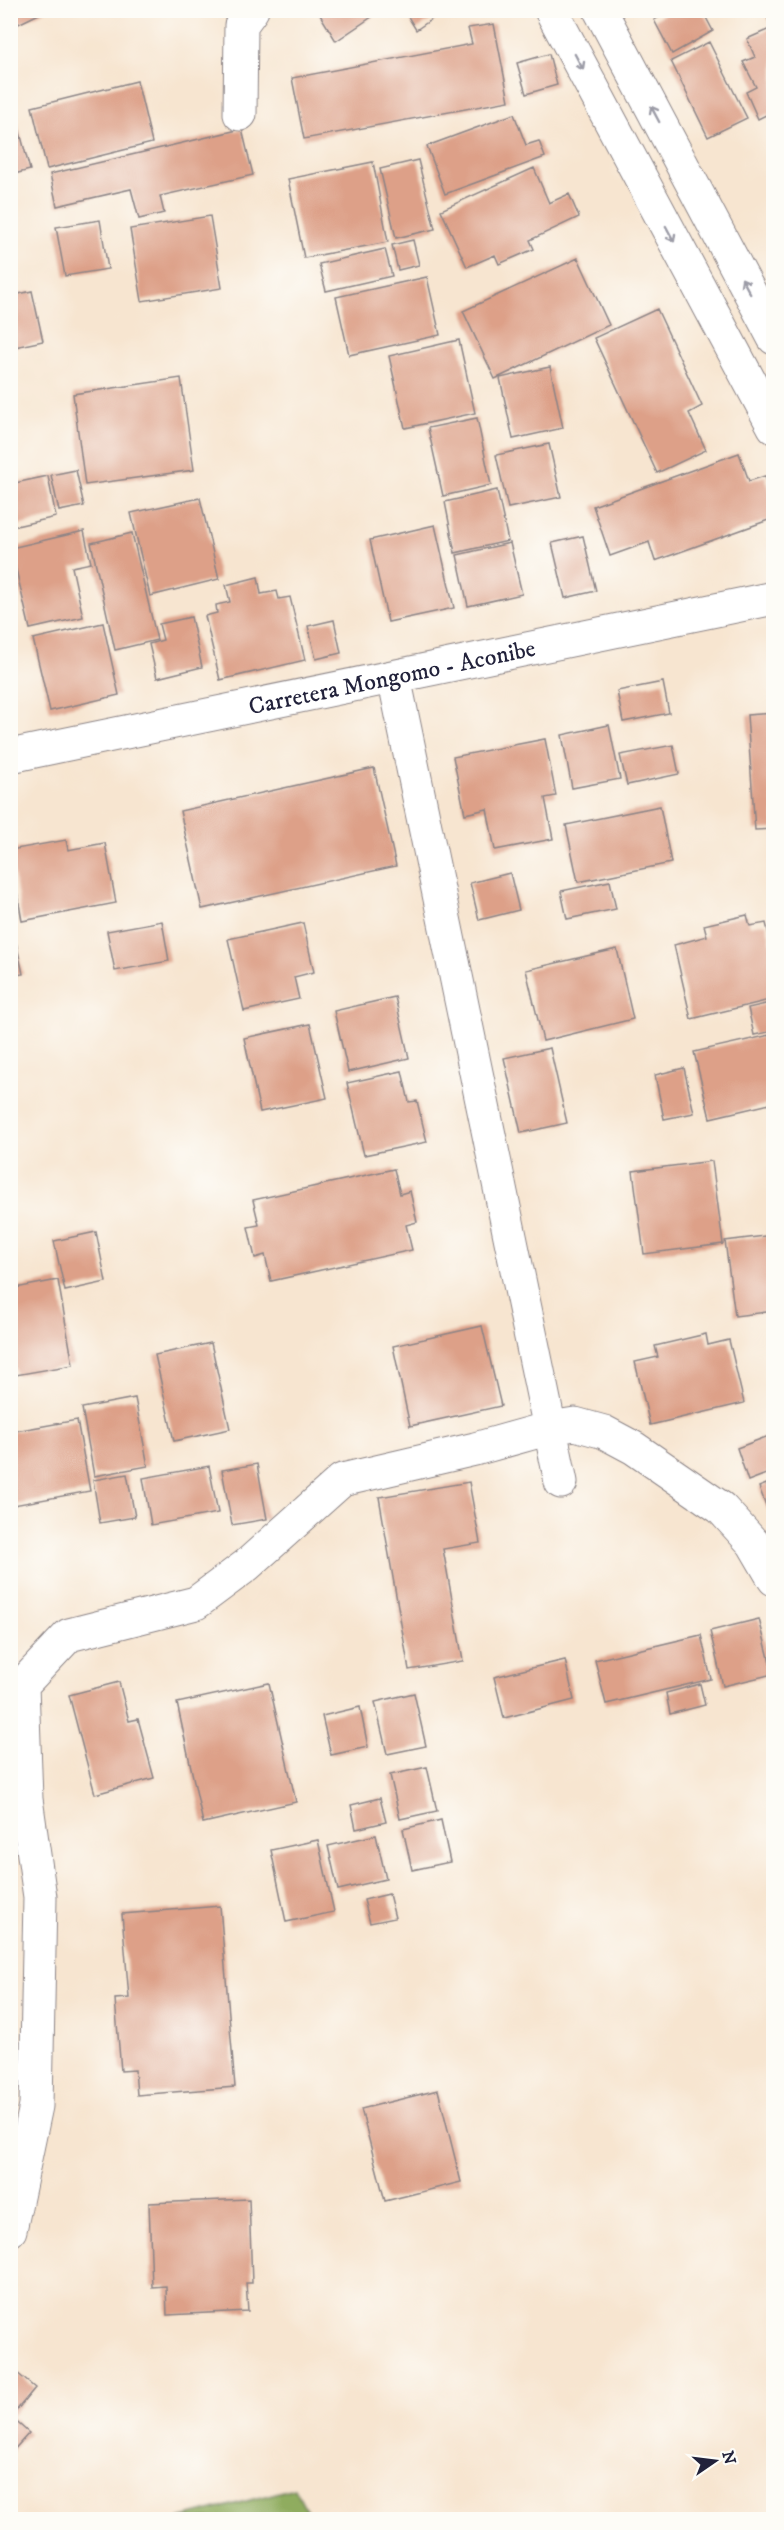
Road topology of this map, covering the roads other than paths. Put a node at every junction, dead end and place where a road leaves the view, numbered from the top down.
1 (252, 10) edge
2 (551, 10) edge
3 (600, 10) edge
4 (240, 114) dead end
5 (774, 338) edge
6 (774, 427) edge
7 (774, 598) edge
8 (394, 676) junction
9 (10, 756) edge
10 (550, 1428) junction
11 (561, 1482) dead end
12 (774, 1579) edge
13 (10, 2230) edge

1 - 4 street
2 -> 6 street
5 -> 3 street
7 - 8 street, Carretera Mongomo - Aconibe
8 - 9 street, Carretera Mongomo - Aconibe
8 - 10 street
10 - 11 street
10 - 12 street
10 - 13 street

